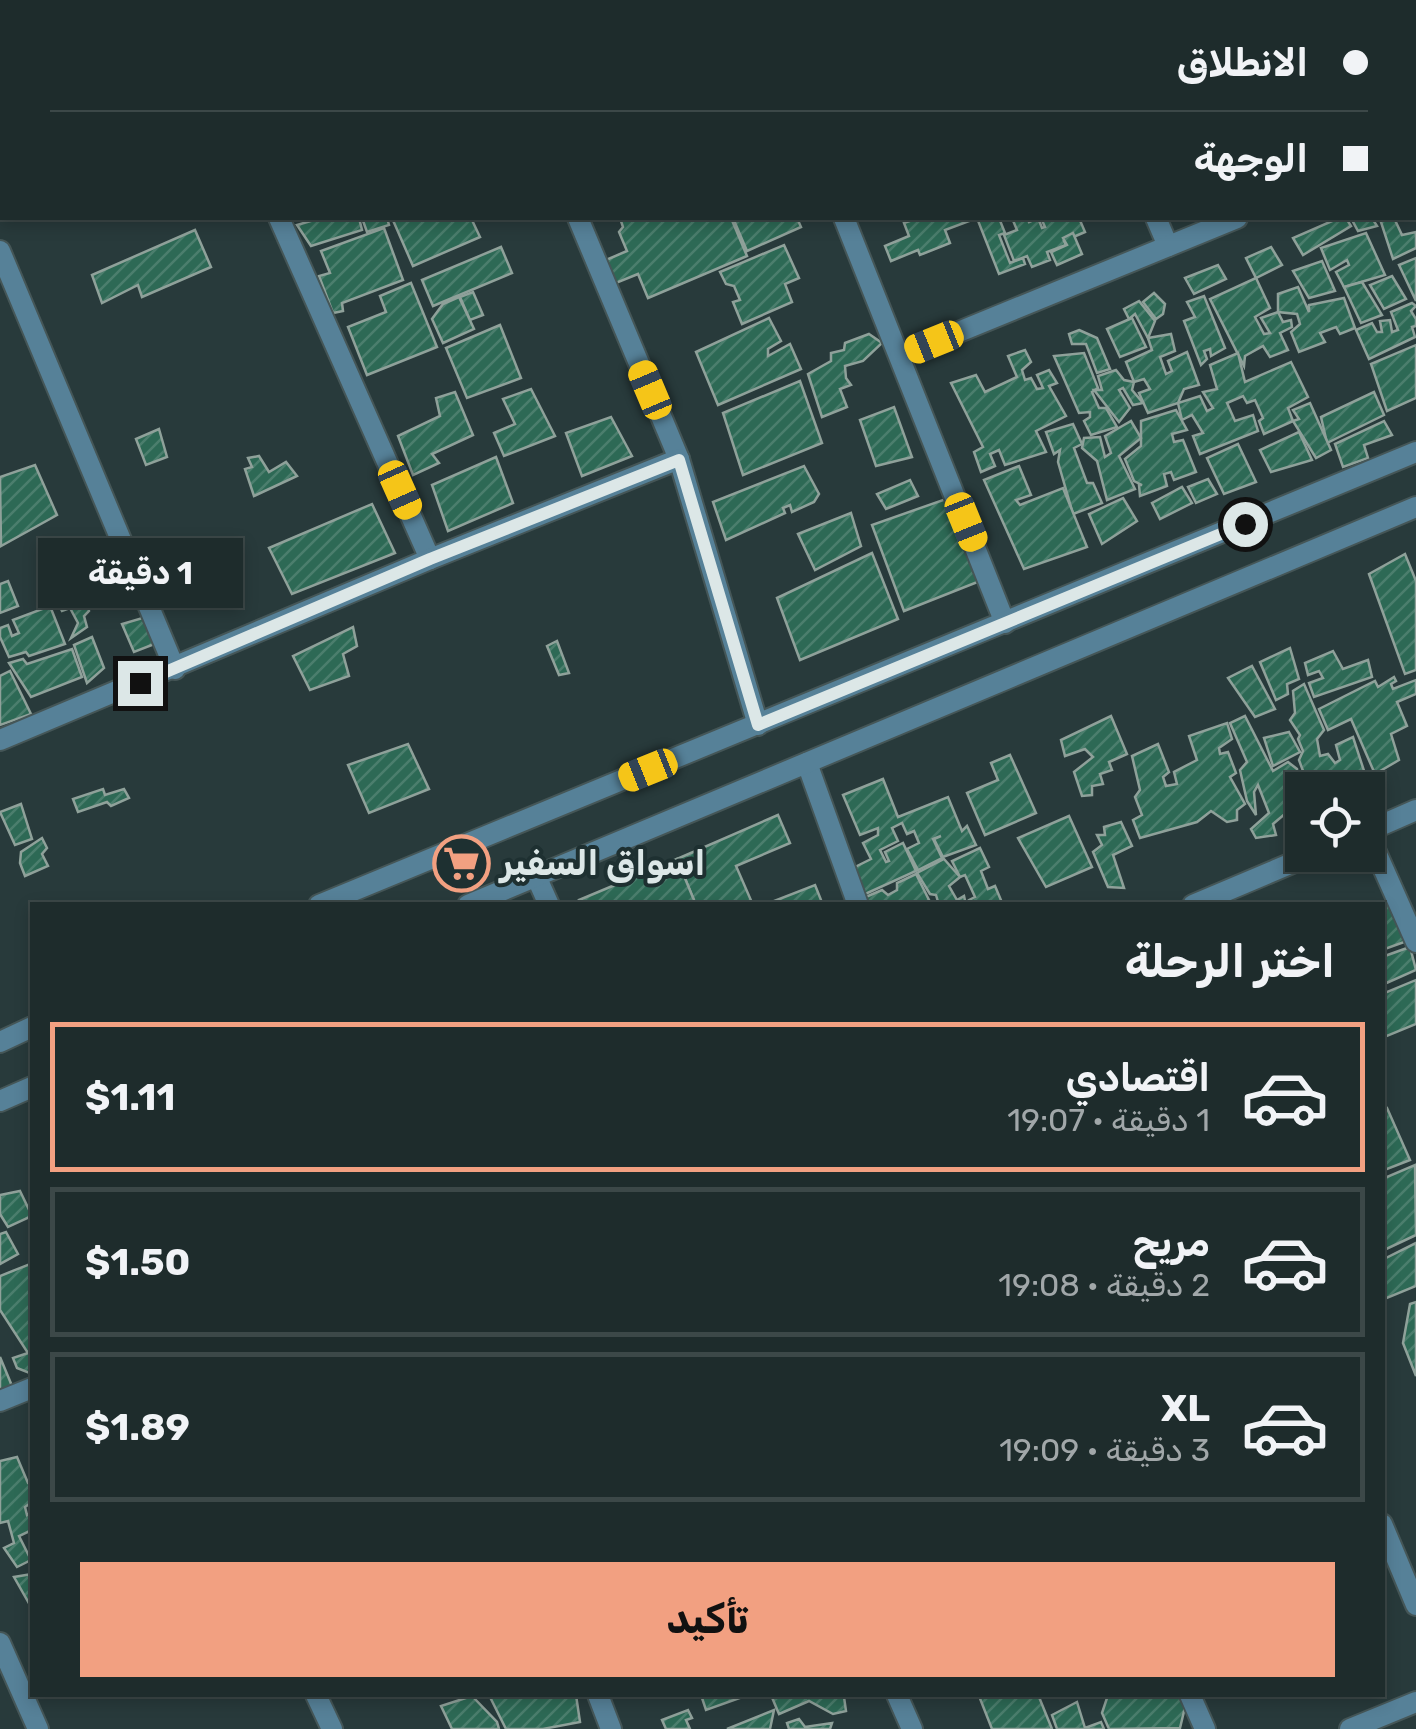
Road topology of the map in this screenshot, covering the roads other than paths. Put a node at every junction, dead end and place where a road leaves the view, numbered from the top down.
1 (280, 220) edge
2 (579, 220) edge
3 (845, 220) edge
4 (1157, 220) edge
5 (1232, 220) edge
6 (1168, 246) junction
7 (0, 251) edge
8 (900, 356) junction
9 (1416, 452) edge
10 (679, 460) junction
11 (1416, 507) edge
12 (430, 559) junction
13 (1005, 623) junction
14 (175, 669) junction
15 (758, 725) junction
16 (0, 740) edge
17 (807, 764) junction
18 (1416, 810) edge
19 (1385, 824) edge
20 (1285, 866) edge
21 (1385, 871) edge
22 (536, 876) junction
23 (326, 902) edge
24 (475, 902) edge
25 (548, 902) edge
26 (857, 902) edge
27 (1200, 902) edge
28 (1416, 942) edge
29 (30, 1029) edge
30 (0, 1042) edge
31 (30, 1088) edge
32 (0, 1100) edge
33 (30, 1389) edge
34 (0, 1401) edge
35 (1385, 1531) edge
36 (1416, 1606) edge
37 (0, 1643) edge
38 (317, 1697) edge
39 (599, 1697) edge
40 (898, 1697) edge
41 (1191, 1697) edge
42 (1416, 1702) edge
43 (38, 1729) edge
44 (332, 1729) edge
45 (611, 1729) edge
46 (912, 1729) edge
47 (1205, 1729) edge
48 (1350, 1729) edge

1 - 12 street
2 - 10 street
3 - 8 street
4 - 6 street
5 - 6 street
6 - 8 street
7 - 14 street
8 - 13 street
9 - 13 street
10 - 12 street
10 - 15 street
11 - 17 street
12 - 14 street
13 - 15 street
14 - 16 street
15 - 23 street
17 - 22 street
17 - 26 street
18 - 19 street
20 - 27 street
21 - 28 street
22 - 24 street
22 - 25 street
29 - 30 street
31 - 32 street
33 - 34 street
35 - 36 street
37 - 43 street
38 - 44 street
39 - 45 street
40 - 46 street
41 - 47 street
42 - 48 street

